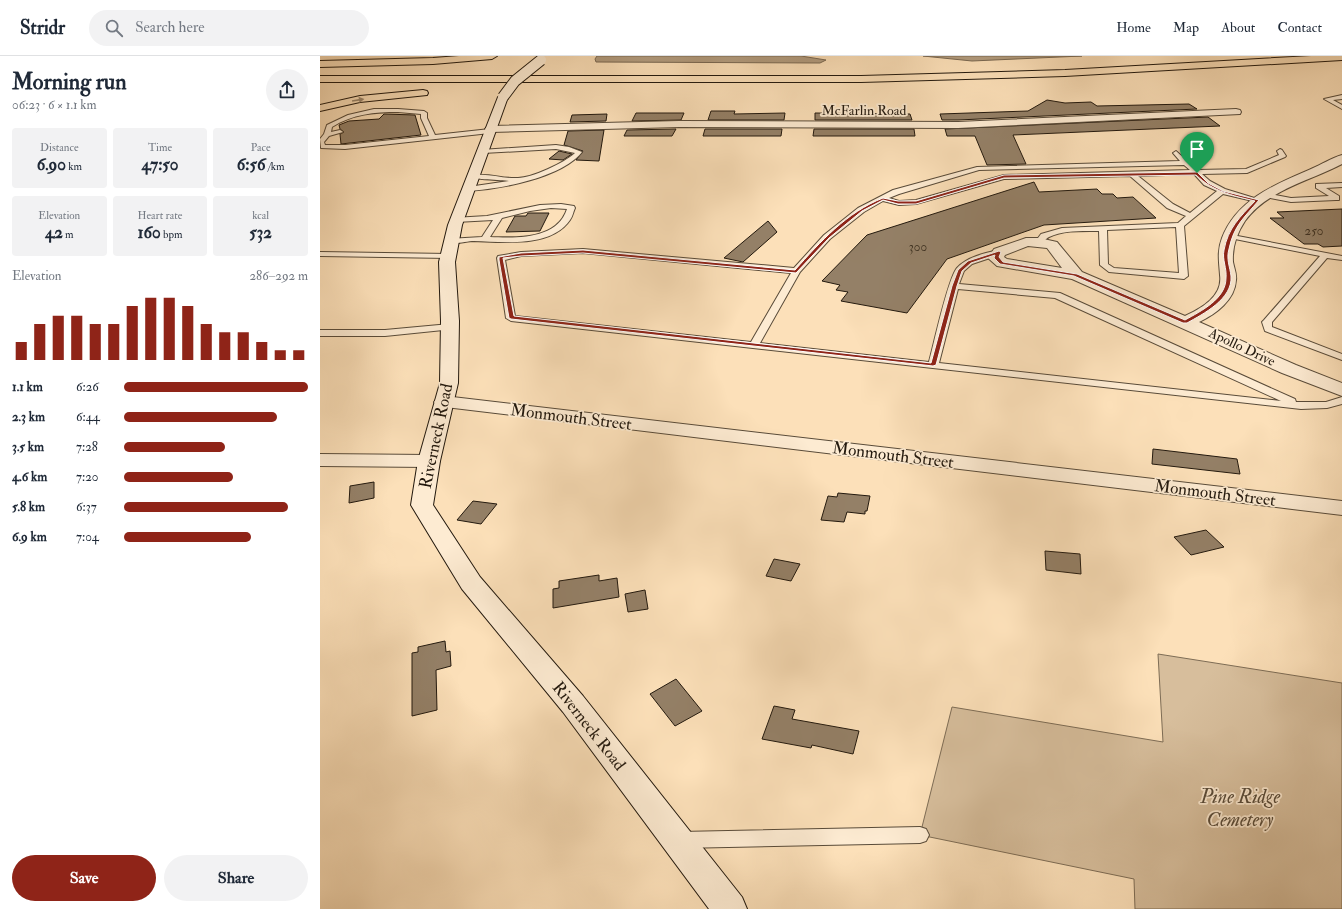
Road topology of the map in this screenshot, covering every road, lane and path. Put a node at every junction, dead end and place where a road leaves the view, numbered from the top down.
1 (492, 56) edge
2 (1247, 56) edge
3 (1342, 57) edge
4 (544, 58) edge
5 (320, 65) edge
6 (486, 66) dead end
7 (518, 66) dead end
8 (550, 66) dead end
9 (961, 66) dead end
10 (1018, 67) junction
11 (1096, 71) junction
12 (320, 72) edge
13 (320, 80) edge
14 (320, 86) edge
15 (691, 86) junction
16 (534, 89) dead end
17 (518, 90) dead end
18 (431, 92) dead end
19 (499, 94) junction
20 (1342, 97) edge
21 (1342, 107) edge
22 (320, 108) edge
23 (364, 112) junction
24 (1236, 112) dead end
25 (352, 121) dead end
26 (491, 130) junction
27 (340, 132) dead end
28 (327, 134) junction
29 (433, 138) junction
30 (483, 151) junction
31 (1280, 151) dead end
32 (1176, 152) dead end
33 (1342, 159) edge
34 (1186, 164) junction
35 (1197, 173) junction
36 (1132, 174) junction
37 (519, 180) junction
38 (470, 183) junction
39 (1342, 185) edge
40 (1222, 191) junction
41 (1261, 198) junction
42 (883, 199) junction
43 (1339, 199) edge
44 (499, 216) junction
45 (1191, 216) junction
46 (456, 220) junction
47 (1180, 225) junction
48 (1103, 228) junction
49 (1230, 236) junction
50 (485, 239) junction
51 (1039, 242) junction
52 (450, 248) junction
53 (999, 252) junction
54 (320, 254) edge
55 (1325, 255) junction
56 (1342, 258) edge
57 (796, 271) junction
58 (1076, 275) junction
59 (954, 286) junction
60 (1185, 322) junction
61 (450, 327) junction
62 (320, 333) edge
63 (754, 345) junction
64 (1342, 357) edge
65 (933, 365) junction
66 (1342, 390) edge
67 (1342, 400) edge
68 (444, 402) junction
69 (1301, 406) junction
70 (320, 460) edge
71 (429, 461) junction
72 (1342, 508) edge
73 (920, 836) dead end
74 (677, 840) junction
75 (730, 909) edge

1 - 5 highway
2 - 10 highway
3 - 11 highway
4 - 19 street, Riverneck Road, bridge
5 - 6 highway
7 - 8 highway
9 - 10 highway
10 - 12 highway
11 - 13 highway
11 - 15 highway
14 - 15 highway
15 - 16 highway
17 - 19 highway
22 -> 18 highway
19 - 26 street, Riverneck Road
20 - 21 lane
23 - 25 lane
23 - 28 lane
23 - 29 lane
24 - 26 street, McFarlin Road
26 - 29 lane
26 - 30 street, Riverneck Road
27 - 28 lane
28 - 29 lane
30 - 37 lane
30 - 38 street, Riverneck Road
31 - 35 lane
32 - 34 lane
33 - 41 street
34 - 35 lane
34 - 42 lane
35 - 36 lane
35 - 40 lane
36 - 42 lane
36 - 45 lane
37 - 38 lane
37 - 38 lane
38 - 46 street, Riverneck Road
39 - 43 lane
40 - 41 lane
40 - 45 lane
41 - 43 lane
41 - 49 street
42 - 57 lane
44 - 46 lane
44 - 50 lane
44 - 50 lane
45 - 47 lane
46 - 52 street, Riverneck Road
47 - 48 lane
47 - 48 lane
48 - 51 lane
49 - 55 lane
49 - 60 street
50 - 52 lane
51 - 53 street
51 - 58 street, Apollo Drive
52 - 54 lane
52 - 61 street, Riverneck Road
53 - 58 street, Apollo Drive
53 - 59 lane
55 - 56 lane
55 - 64 lane
57 - 63 lane
57 - 63 lane
58 - 60 street, Apollo Drive
59 - 65 lane
59 - 69 lane
60 - 66 street, Apollo Drive
61 - 62 lane
61 - 68 street, Riverneck Road
63 - 65 lane
65 - 69 lane
67 - 69 lane
68 - 71 street, Riverneck Road
68 - 72 street, Monmouth Street
70 - 71 street
71 - 74 street, Riverneck Road
73 - 74 lane
74 - 75 street, Riverneck Road

